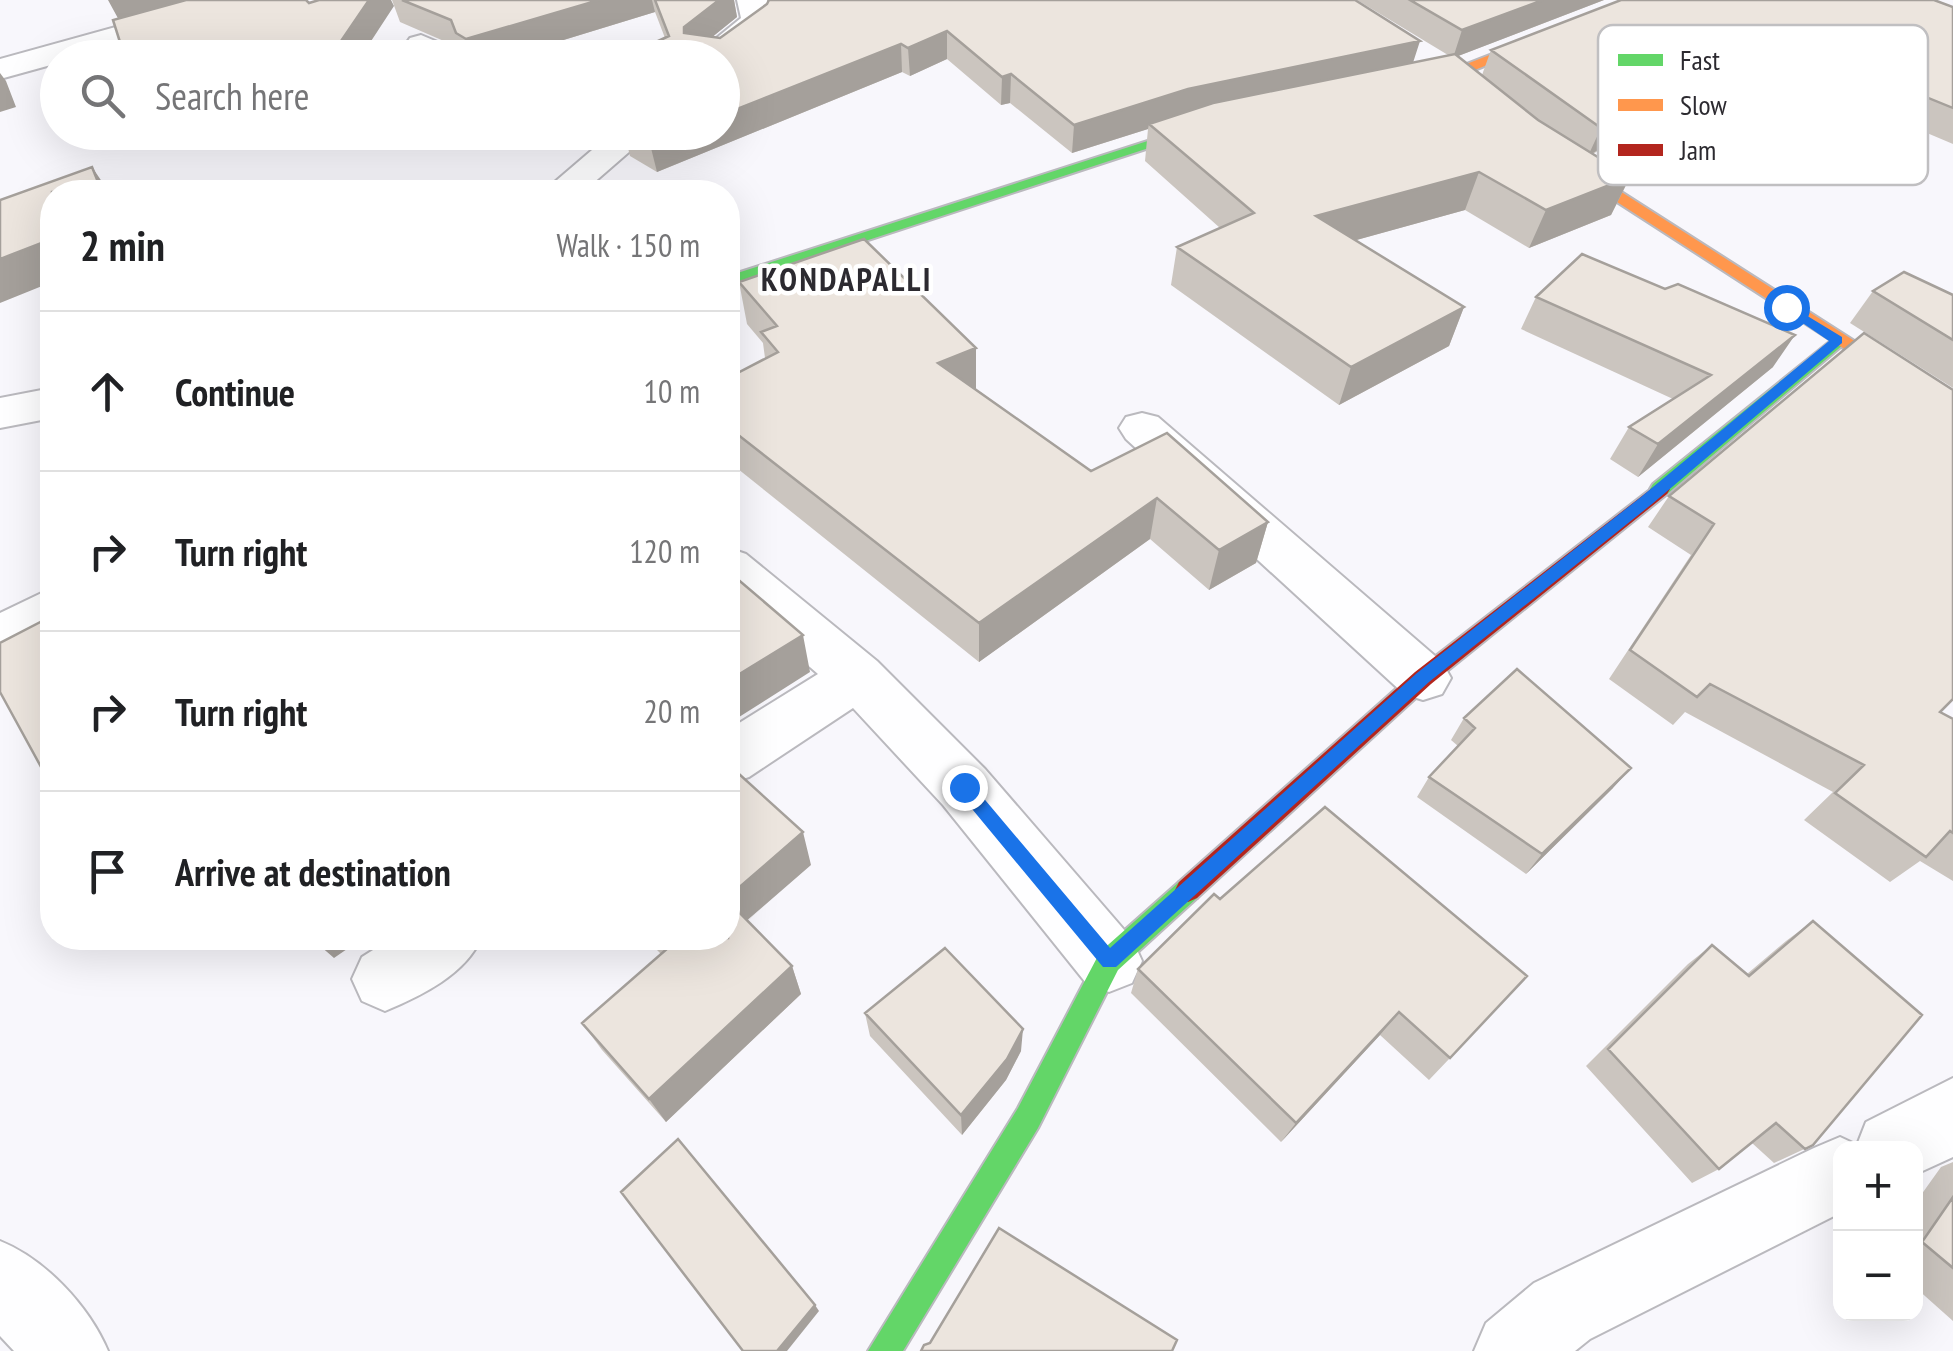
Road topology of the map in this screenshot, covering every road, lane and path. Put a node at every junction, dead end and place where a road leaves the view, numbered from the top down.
1 (247, 0) edge
2 (752, 0) edge
3 (1642, 0) edge
4 (104, 40) edge
5 (732, 40) edge
6 (1420, 56) edge
7 (40, 58) edge
8 (0, 69) edge
9 (1457, 81) junction
10 (1372, 92) edge
11 (1236, 120) edge
12 (1539, 146) edge
13 (607, 150) edge
14 (574, 180) edge
15 (1598, 184) edge
16 (1599, 185) edge
17 (740, 277) edge
18 (1838, 340) junction
19 (40, 405) edge
20 (0, 413) edge
21 (1953, 414) edge
22 (1142, 428) dead end
23 (740, 577) edge
24 (40, 615) edge
25 (0, 638) edge
26 (858, 677) junction
27 (1423, 678) junction
28 (740, 752) edge
29 (431, 950) edge
30 (1110, 961) junction
31 (384, 979) dead end
32 (1953, 1114) edge
33 (1907, 1141) edge
34 (1833, 1177) edge
35 (0, 1279) edge
36 (68, 1351) edge
37 (884, 1351) edge
38 (1514, 1351) edge

1 - 4 street
2 - 5 street
3 - 9 street
6 - 9 street
7 - 8 street
9 - 10 street
11 - 17 street
12 - 15 street
13 - 14 street
16 - 18 street
18 - 21 street
18 - 27 street
19 - 20 street
22 - 27 street
23 - 26 street
24 - 25 street
26 - 28 street
26 - 30 street
27 - 30 street
29 - 31 street
30 - 37 street
32 - 33 street
34 - 38 street
35 - 36 street

